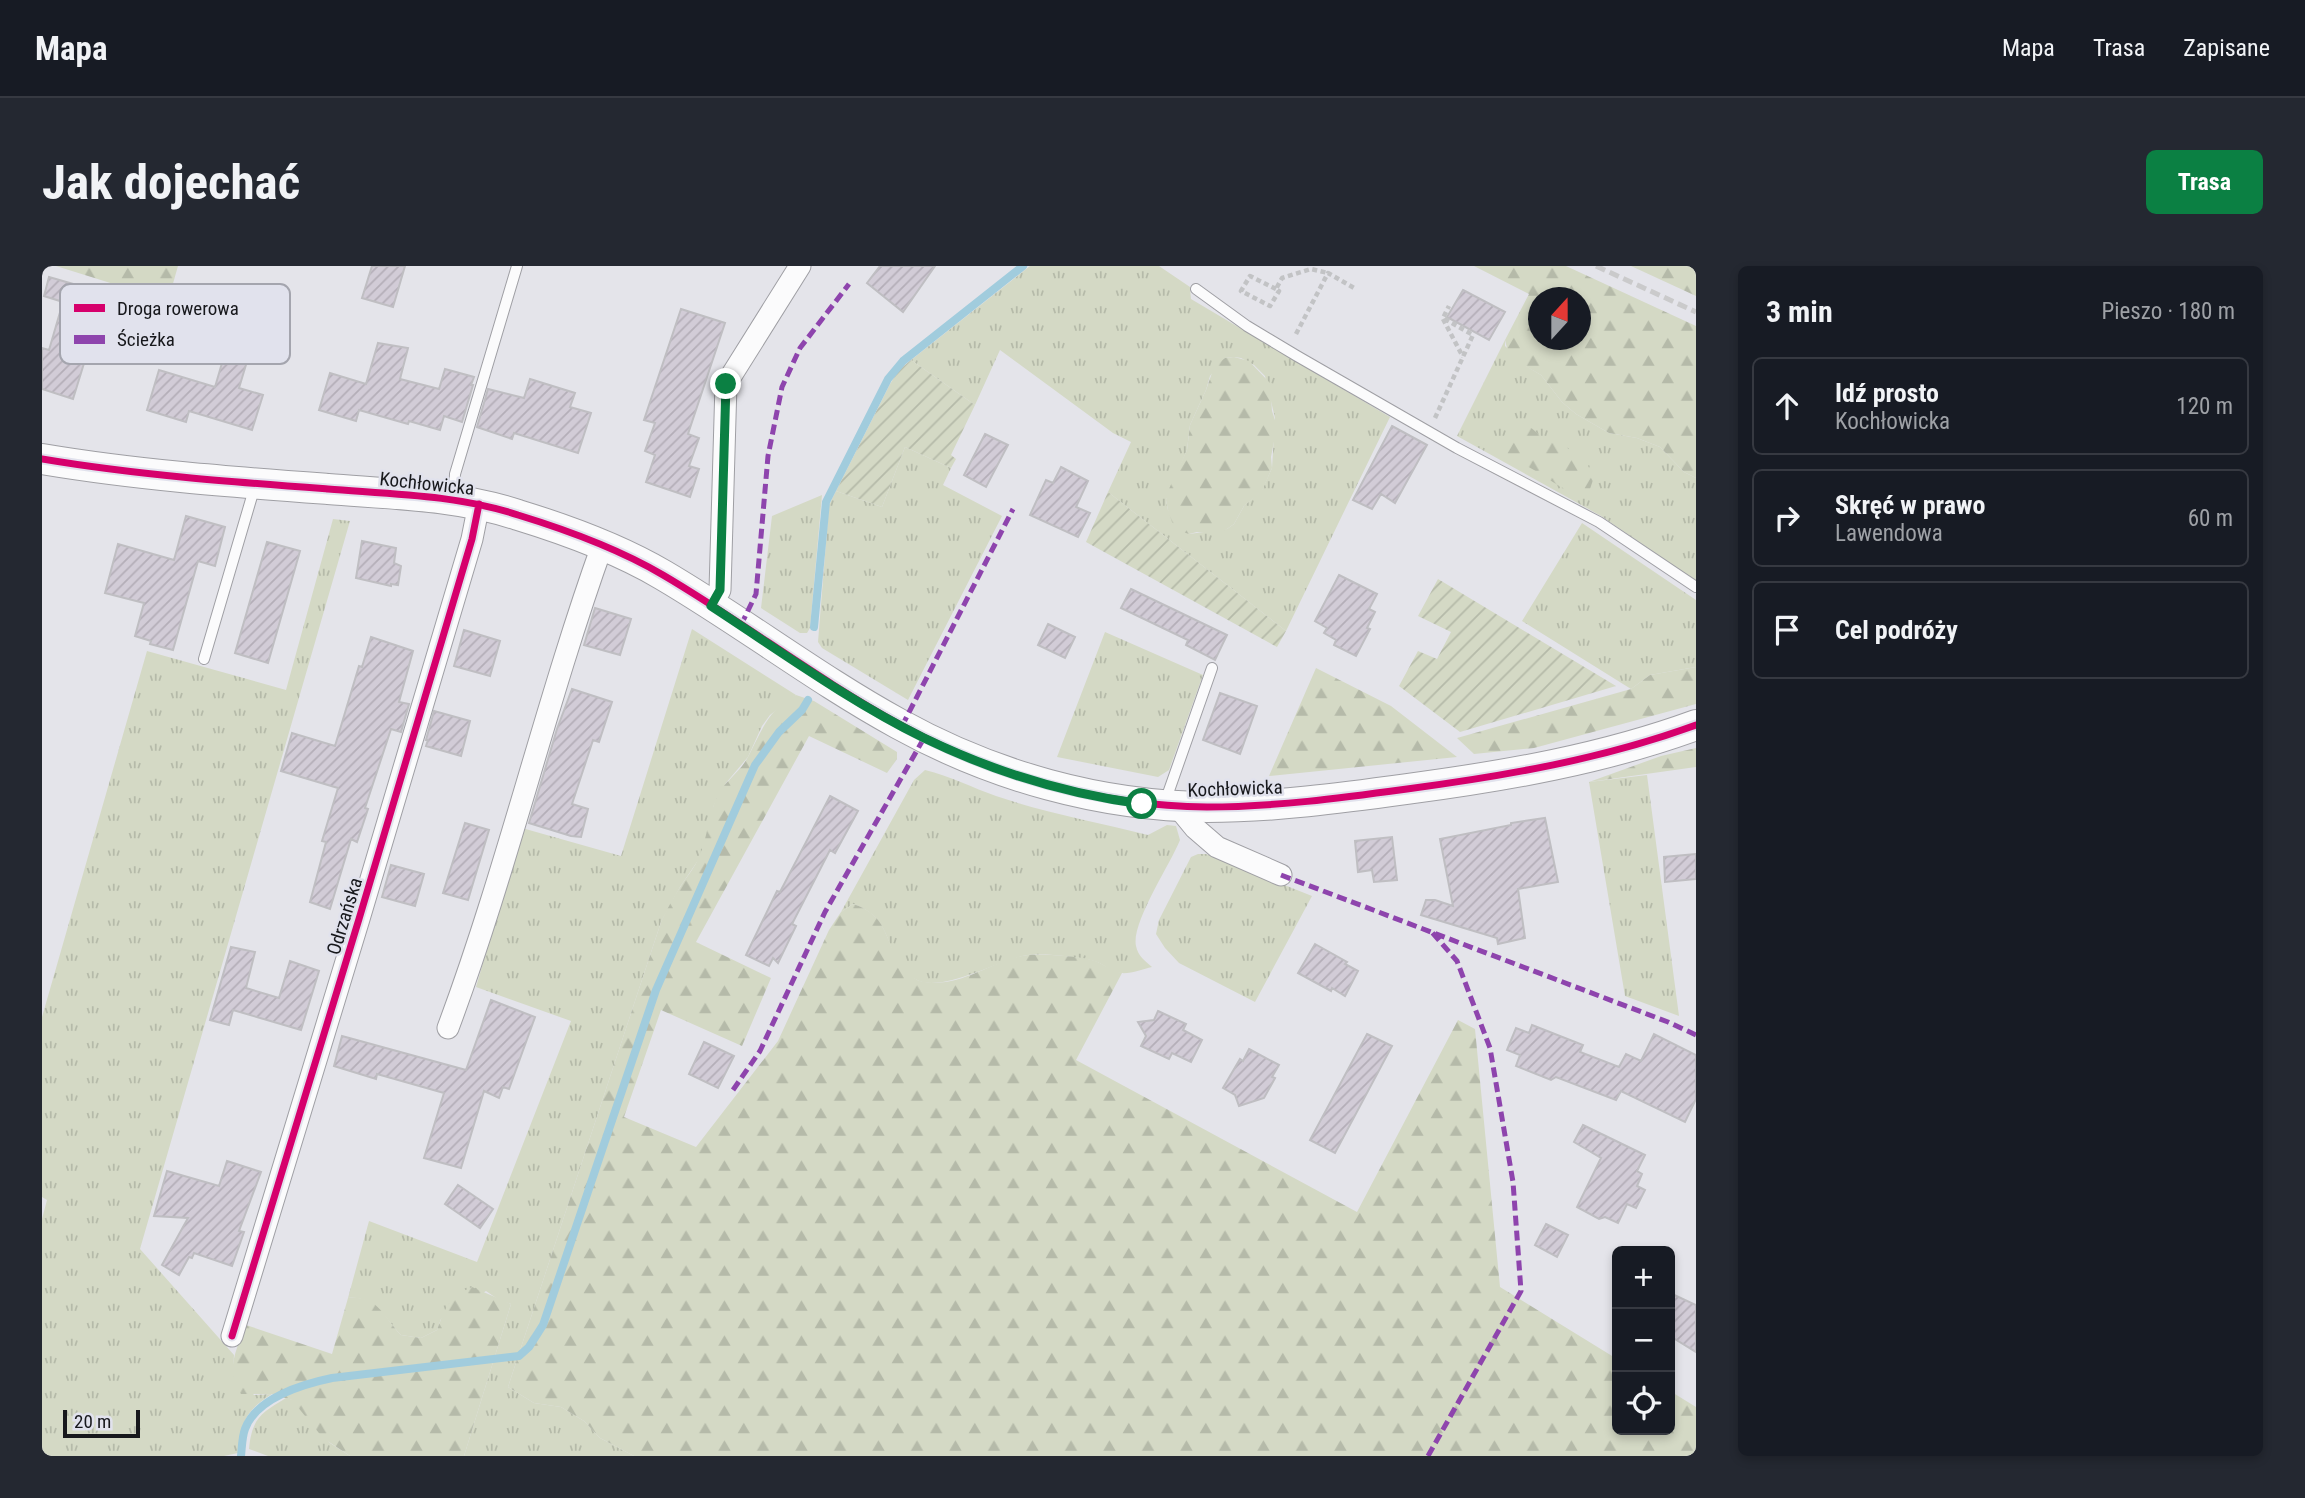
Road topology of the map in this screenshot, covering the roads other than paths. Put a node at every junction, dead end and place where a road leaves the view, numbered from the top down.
1 (517, 266) edge
2 (800, 266) edge
3 (1196, 289) dead end
4 (42, 459) edge
5 (256, 484) junction
6 (467, 503) junction
7 (601, 546) junction
8 (1696, 587) edge
9 (711, 606) junction
10 (204, 659) dead end
11 (1212, 668) dead end
12 (1696, 725) edge
13 (1171, 805) junction
14 (1281, 875) dead end
15 (448, 1028) dead end
16 (232, 1336) dead end

1 - 6 lane
2 - 9 street
3 - 8 lane
4 - 5 street, Kochłowicka
5 - 6 street, Kochłowicka
5 - 10 lane
6 - 7 street, Kochłowicka
6 - 16 street, Odrzańska
7 - 9 street, Kochłowicka
7 - 15 street
9 - 13 street, Kochłowicka
11 - 13 lane
12 - 13 street, Kochłowicka
13 - 14 street

